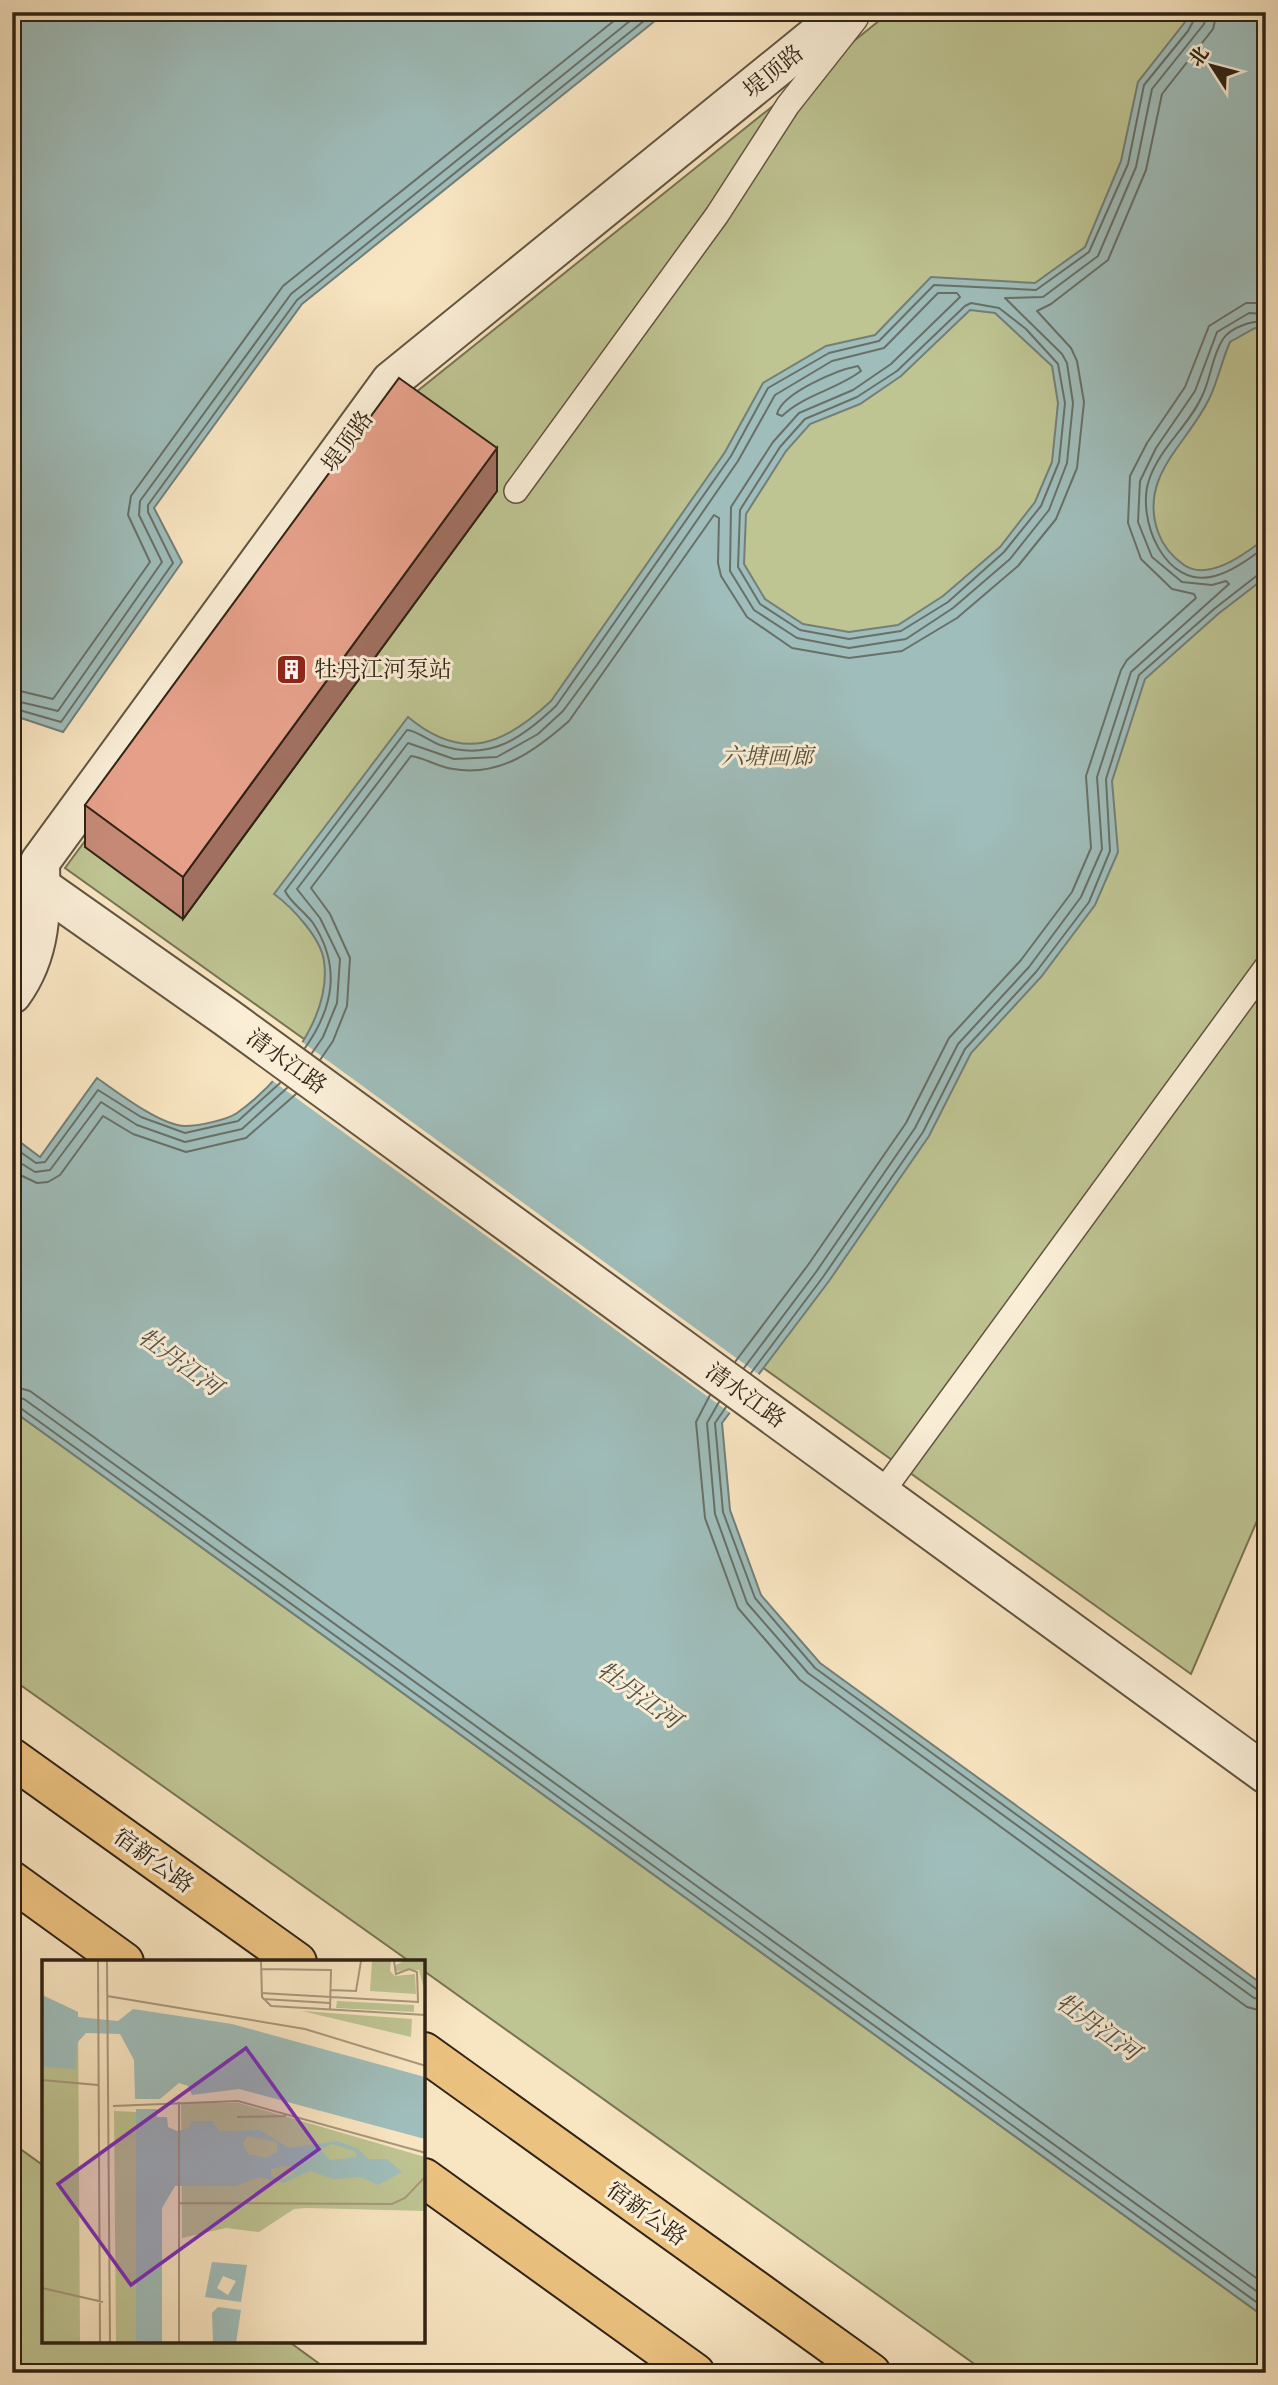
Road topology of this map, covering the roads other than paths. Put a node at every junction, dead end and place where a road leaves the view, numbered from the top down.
1 (845, 12) edge
2 (861, 12) edge
3 (516, 491) dead end
4 (40, 886) junction
5 (1266, 968) edge
6 (12, 994) edge
7 (881, 1494) junction
8 (12, 1758) edge
9 (1266, 1774) edge
10 (12, 1881) edge
11 (121, 1960) edge
12 (293, 1960) edge
13 (425, 2053) edge
14 (425, 2179) edge
15 (695, 2373) edge
16 (871, 2373) edge

1 - 4 street, 堤顶路
2 - 3 lane
4 - 6 street, 堤顶路
4 - 7 street, 清水江路
5 - 7 lane
7 - 9 street, 清水江路
8 - 12 highway, 宿新公路
10 - 11 highway
13 - 16 highway, 宿新公路
14 - 15 highway

